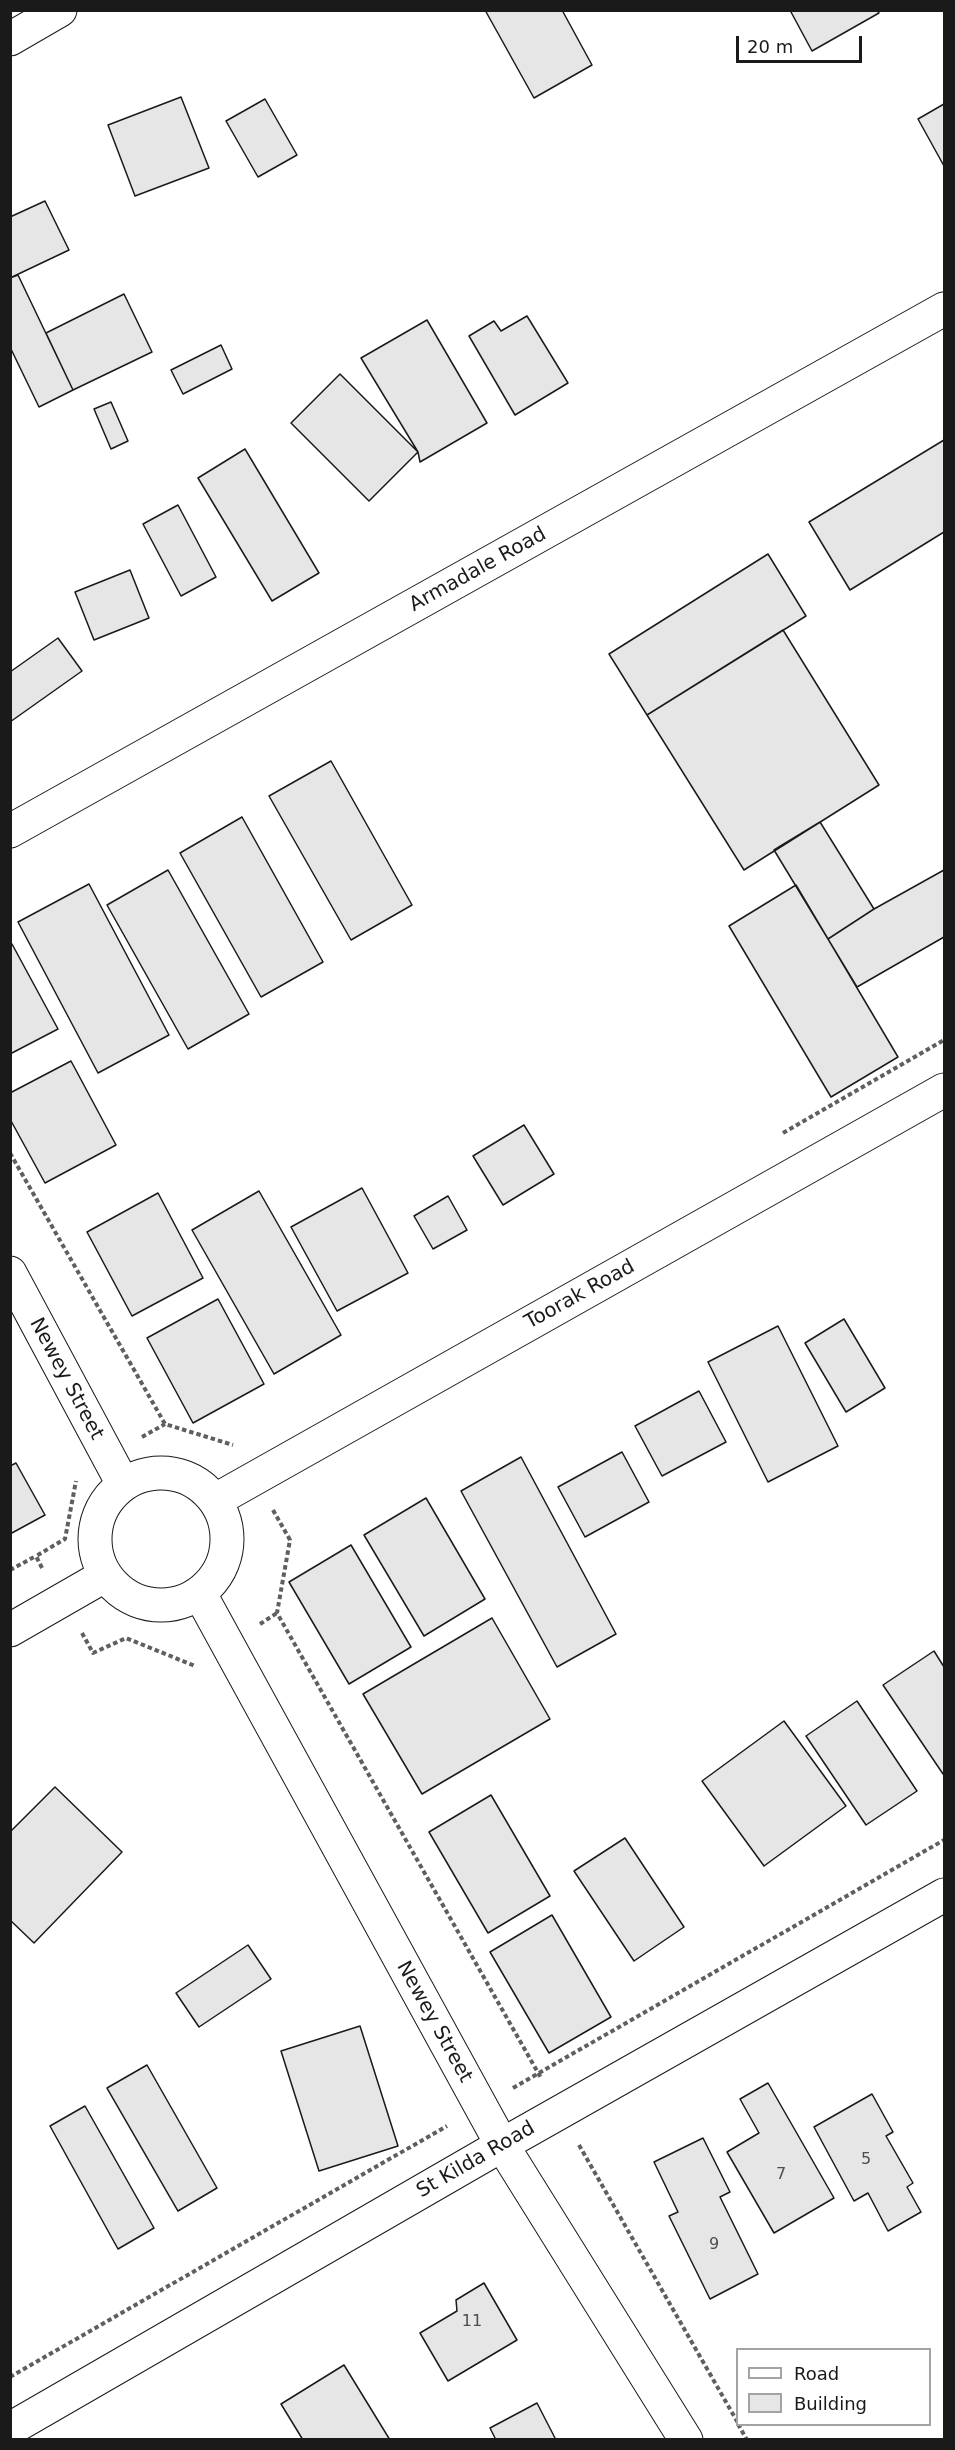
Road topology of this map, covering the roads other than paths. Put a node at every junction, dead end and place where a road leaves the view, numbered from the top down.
1 (60, 10) edge
2 (10, 39) edge
3 (945, 309) edge
4 (10, 831) edge
5 (945, 1090) edge
6 (10, 1273) edge
7 (123, 1484) junction
8 (216, 1500) junction
9 (105, 1576) junction
10 (200, 1594) junction
11 (10, 1630) edge
12 (945, 1895) edge
13 (502, 2145) junction
14 (10, 2429) edge
15 (686, 2439) edge

1 - 2 street
3 - 4 street, Armadale Road
5 - 8 street, Toorak Road
6 - 7 street, Newey Street
7 - 8 street
7 - 9 street
8 - 10 street
9 - 10 street
9 - 11 street
10 - 13 street, Newey Street
12 - 13 street, St Kilda Road
13 - 14 street, St Kilda Road
13 - 15 street, Newey Street

